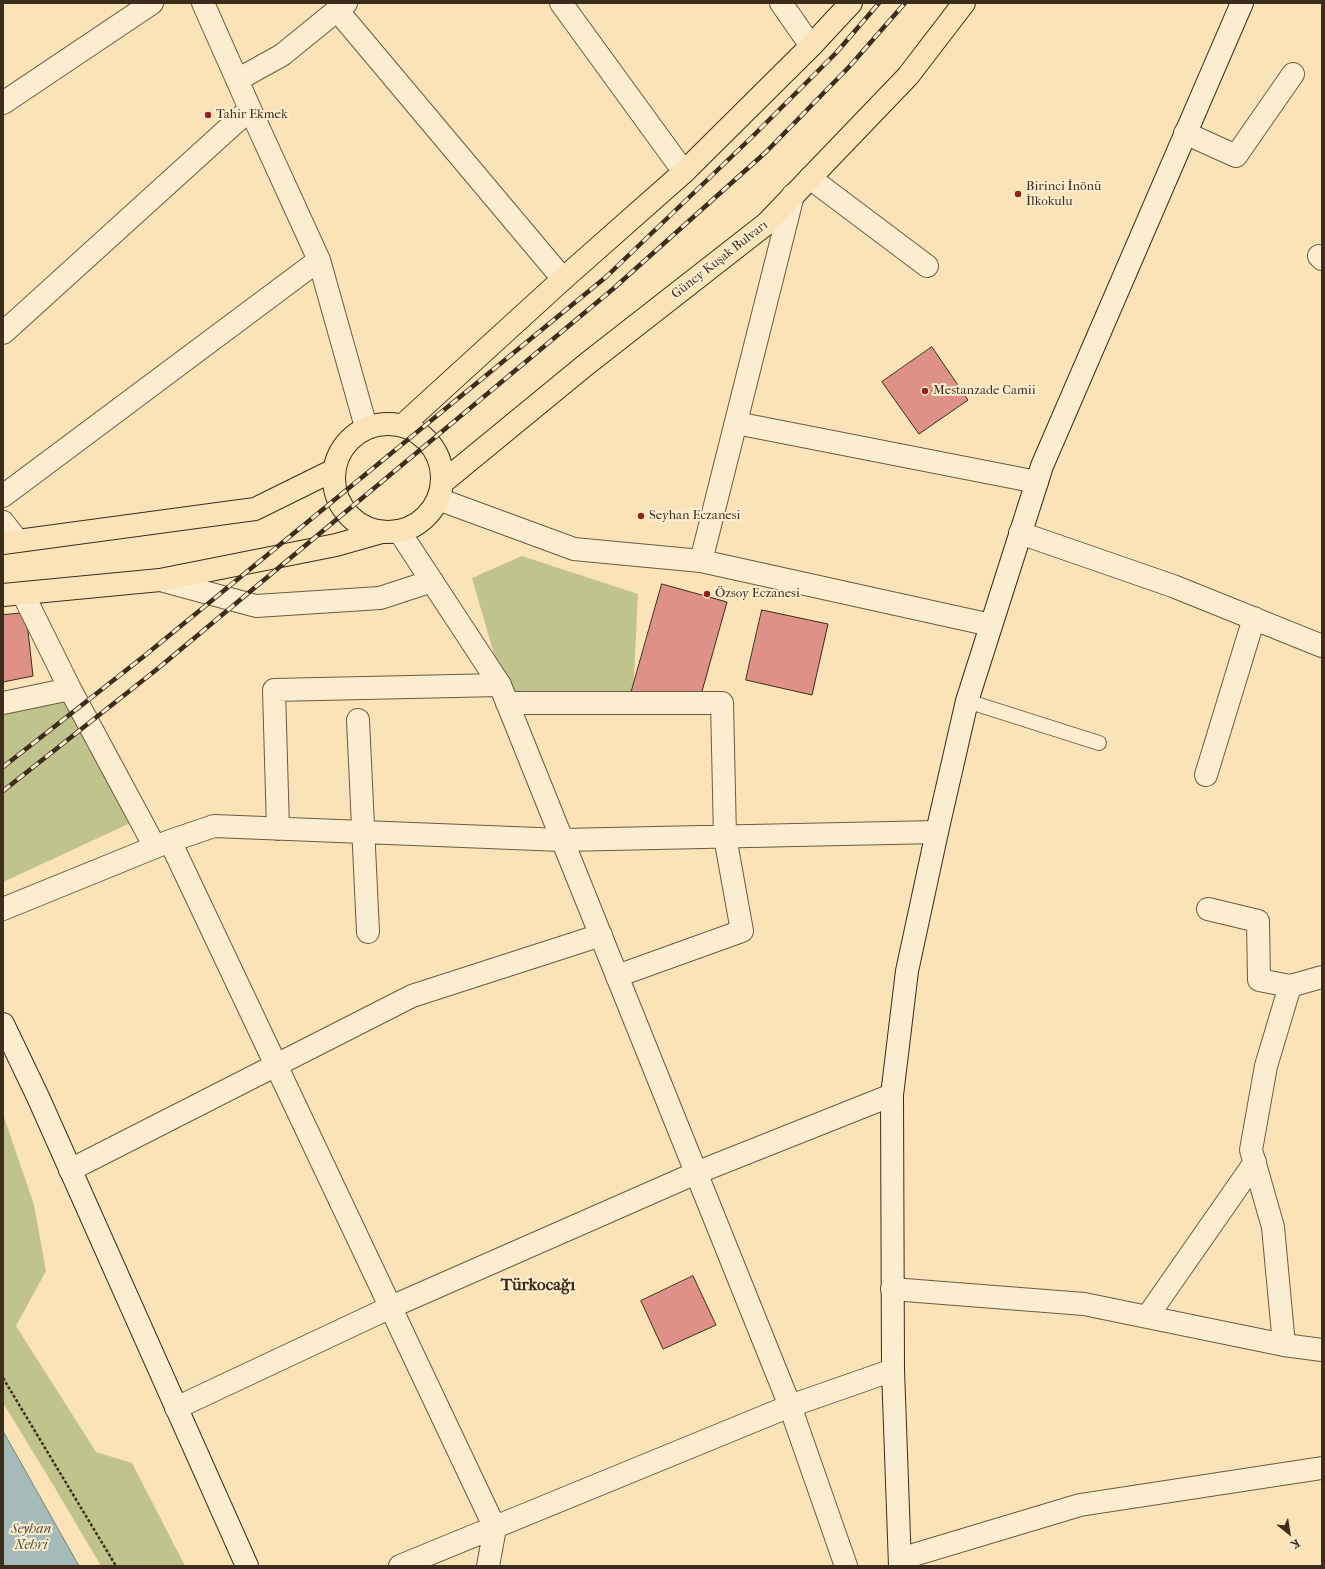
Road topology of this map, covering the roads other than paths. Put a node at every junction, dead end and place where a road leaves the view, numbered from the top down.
1 (152, 3) edge
2 (203, 3) edge
3 (561, 3) edge
4 (781, 3) edge
5 (964, 3) edge
6 (1242, 3) edge
7 (342, 7) edge
8 (841, 7) edge
9 (811, 46) junction
10 (1293, 74) dead end
11 (237, 80) junction
12 (3, 103) edge
13 (250, 109) junction
14 (1185, 134) junction
15 (684, 172) junction
16 (810, 178) junction
17 (793, 195) junction
18 (319, 260) junction
19 (927, 266) dead end
20 (563, 279) junction
21 (3, 333) edge
22 (736, 423) junction
23 (403, 425) junction
24 (366, 427) junction
25 (334, 470) junction
26 (1037, 482) junction
27 (441, 491) junction
28 (3, 496) edge
29 (3, 522) edge
30 (391, 532) junction
31 (1020, 534) junction
32 (10, 541) edge
33 (701, 562) junction
34 (160, 580) junction
35 (432, 581) junction
36 (13, 594) edge
37 (1254, 618) junction
38 (991, 625) junction
39 (1322, 646) edge
40 (70, 689) junction
41 (503, 694) junction
42 (966, 701) junction
43 (3, 703) edge
44 (358, 720) dead end
45 (1099, 743) dead end
46 (1206, 775) dead end
47 (278, 829) junction
48 (938, 832) junction
49 (364, 833) junction
50 (725, 836) junction
51 (562, 840) junction
52 (163, 844) junction
53 (3, 909) edge
54 (1208, 909) dead end
55 (368, 932) dead end
56 (600, 935) junction
57 (617, 976) junction
58 (1322, 977) edge
59 (1290, 986) junction
60 (3, 1024) edge
61 (277, 1065) junction
62 (892, 1095) junction
63 (1255, 1162) junction
64 (70, 1170) junction
65 (696, 1173) junction
66 (892, 1289) junction
67 (391, 1307) junction
68 (1147, 1317) junction
69 (1284, 1345) junction
70 (1322, 1350) edge
71 (893, 1370) junction
72 (790, 1406) junction
73 (176, 1408) junction
74 (1322, 1468) edge
75 (495, 1528) junction
76 (900, 1563) edge
77 (247, 1566) edge
78 (400, 1566) edge
79 (488, 1566) edge
80 (846, 1566) edge

1 - 12 street
2 - 11 street
3 - 15 street
4 - 9 street
5 - 16 main road, Güney Kuşak Bulvarı
6 - 14 street
7 - 11 street
7 - 20 street
8 - 9 main road
9 - 15 main road
10 - 14 street
11 - 13 street
13 - 18 street
13 - 21 street
14 - 26 street
15 - 20 main road
16 - 17 main road, Güney Kuşak Bulvarı
16 - 19 street
17 - 22 street
17 - 27 main road, Güney Kuşak Bulvarı
18 - 24 street
18 - 28 street
20 - 23 main road
22 - 26 street
22 - 33 street
23 - 24 main road
23 - 27 main road
24 - 25 main road
25 - 30 main road
25 - 32 main road
26 - 31 street
27 - 30 main road
27 - 33 street
29 - 32 street
30 - 34 main road
30 - 35 street
31 - 37 street
31 - 38 street
33 - 38 street
34 - 35 street
34 - 36 main road
35 - 41 street
36 - 40 street
37 - 39 street
37 - 46 street
38 - 42 street
40 - 43 street
40 - 52 street
41 - 47 street
41 - 50 street
41 - 51 street
42 - 45 lane
42 - 48 street
44 - 49 street
47 - 49 street
47 - 52 street
48 - 50 street
48 - 62 street
49 - 51 street
49 - 55 street
50 - 51 street
50 - 57 street
51 - 56 street
52 - 53 street
52 - 61 street
54 - 59 street
56 - 57 street
56 - 61 street
57 - 65 street
58 - 59 street
59 - 63 street
60 - 64 street
61 - 64 street
61 - 67 street
62 - 65 street
62 - 66 street
63 - 68 street
63 - 69 street
64 - 73 street
65 - 67 street
65 - 72 street
66 - 68 street
66 - 71 street
67 - 73 street
67 - 75 street
68 - 69 street
69 - 70 street
71 - 72 street
71 - 76 street
72 - 75 street
72 - 80 street
73 - 77 street
74 - 76 street
75 - 78 street
75 - 79 street

